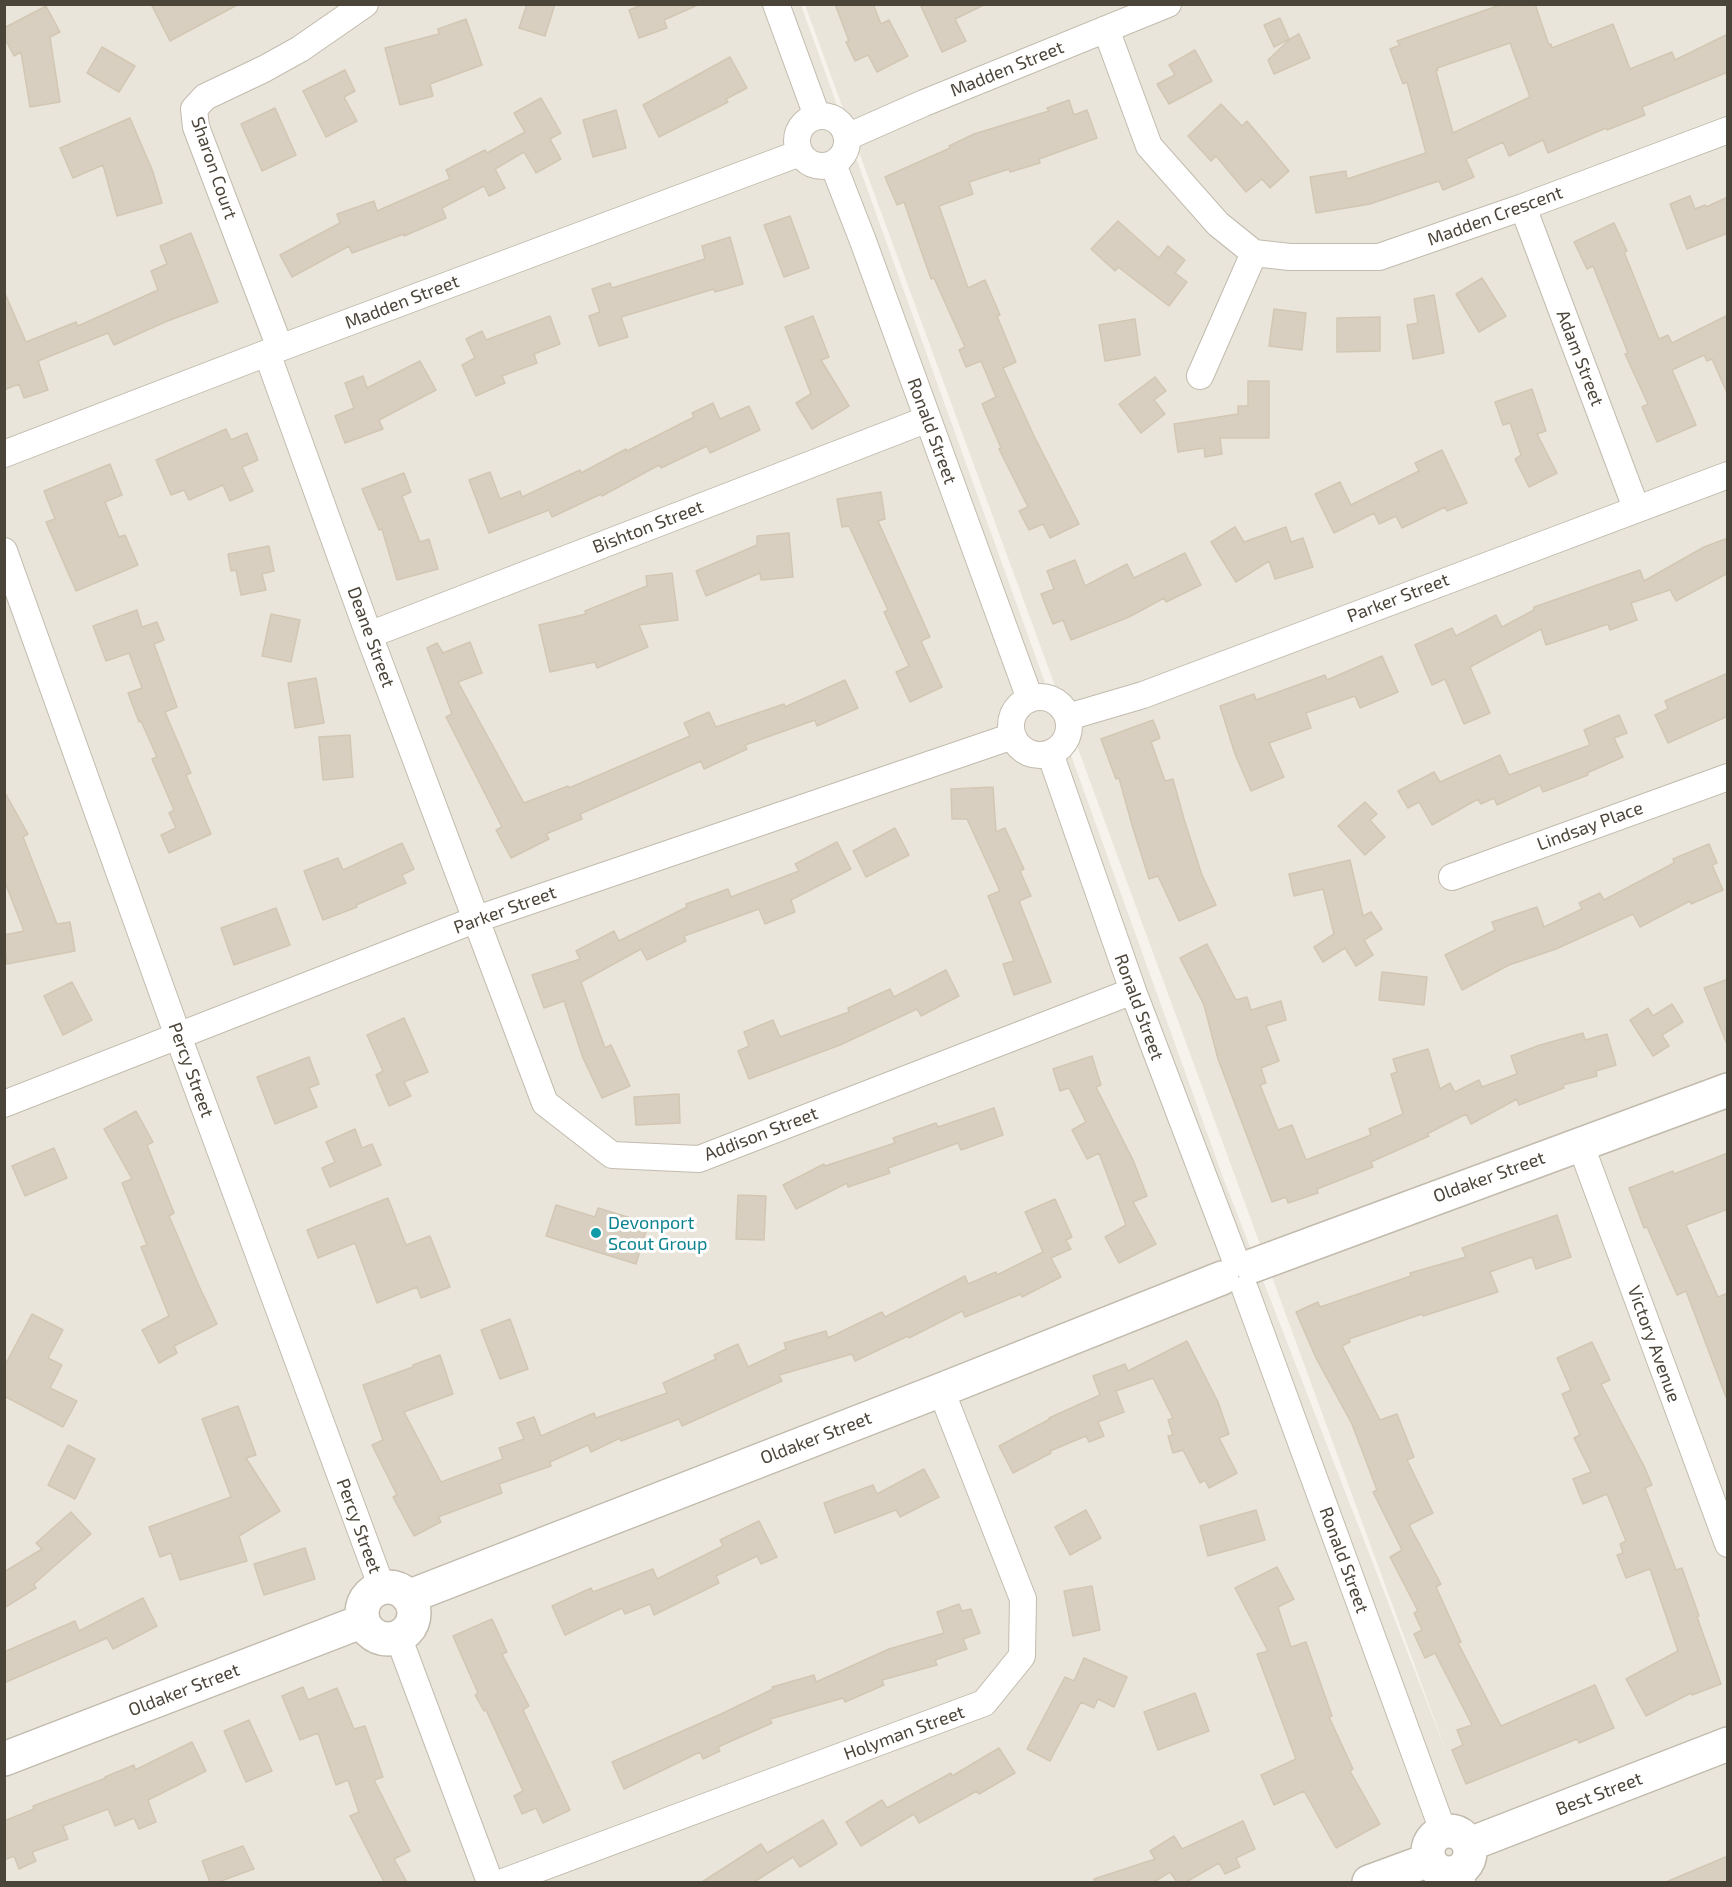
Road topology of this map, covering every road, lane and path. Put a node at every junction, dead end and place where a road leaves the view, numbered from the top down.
1 (365, 4) edge
2 (776, 4) edge
3 (1163, 5) edge
4 (1106, 29) junction
5 (817, 116) junction
6 (1728, 130) edge
7 (848, 137) junction
8 (800, 153) junction
9 (833, 164) junction
10 (1523, 207) junction
11 (1254, 253) junction
12 (273, 351) junction
13 (1200, 376) dead end
14 (928, 419) junction
15 (4, 454) edge
16 (1728, 475) edge
17 (1636, 508) junction
18 (4, 551) edge
19 (369, 635) junction
20 (1030, 699) junction
21 (1068, 717) junction
22 (1013, 736) junction
23 (1050, 753) junction
24 (1728, 777) edge
25 (1452, 877) dead end
26 (477, 919) junction
27 (1133, 991) junction
28 (178, 1036) junction
29 (1728, 1090) edge
30 (4, 1104) edge
31 (1580, 1143) junction
32 (1239, 1273) junction
33 (941, 1390) junction
34 (1728, 1544) edge
35 (395, 1592) junction
36 (363, 1621) junction
37 (398, 1636) junction
38 (1728, 1744) edge
39 (4, 1759) edge
40 (1452, 1858) edge
41 (490, 1882) edge
42 (503, 1882) edge
43 (1369, 1882) edge

1 - 12 street, Sharon Court
2 - 5 street
3 - 4 street, Madden Street
4 - 7 street, Madden Street
4 - 11 street
5 - 7 street
5 - 8 street
6 - 10 street, Madden Crescent
7 - 9 street
8 - 9 street
8 - 12 street, Madden Street
9 - 14 street, Ronald Street
10 - 11 street, Madden Crescent
10 - 17 street, Adam Street
11 - 13 street
12 - 15 street, Madden Street
12 - 19 street, Deane Street
14 - 19 street, Bishton Street
14 - 20 street, Ronald Street
16 - 17 street, Parker Street
17 - 21 street, Parker Street
18 - 28 street, Percy Street
19 - 26 street, Deane Street
20 - 21 street
20 - 22 street
21 - 23 street
22 - 23 street
22 - 26 street, Parker Street
23 - 27 street, Ronald Street
24 - 25 street, Lindsay Place
26 - 27 street, Addison Street
26 - 28 street, Parker Street
27 - 32 street, Ronald Street
28 - 30 street, Parker Street
28 - 35 street, Percy Street
29 - 31 street, Oldaker Street
31 - 32 street, Oldaker Street
31 - 34 street, Victory Avenue
32 - 33 street, Oldaker Street
32 - 40 street, Ronald Street
33 - 35 street, Oldaker Street
33 - 42 street, Holyman Street
35 - 36 street
35 - 37 street
36 - 37 street
36 - 39 street, Oldaker Street
37 - 41 street
38 - 40 street, Best Street
40 - 43 street, Best Street

